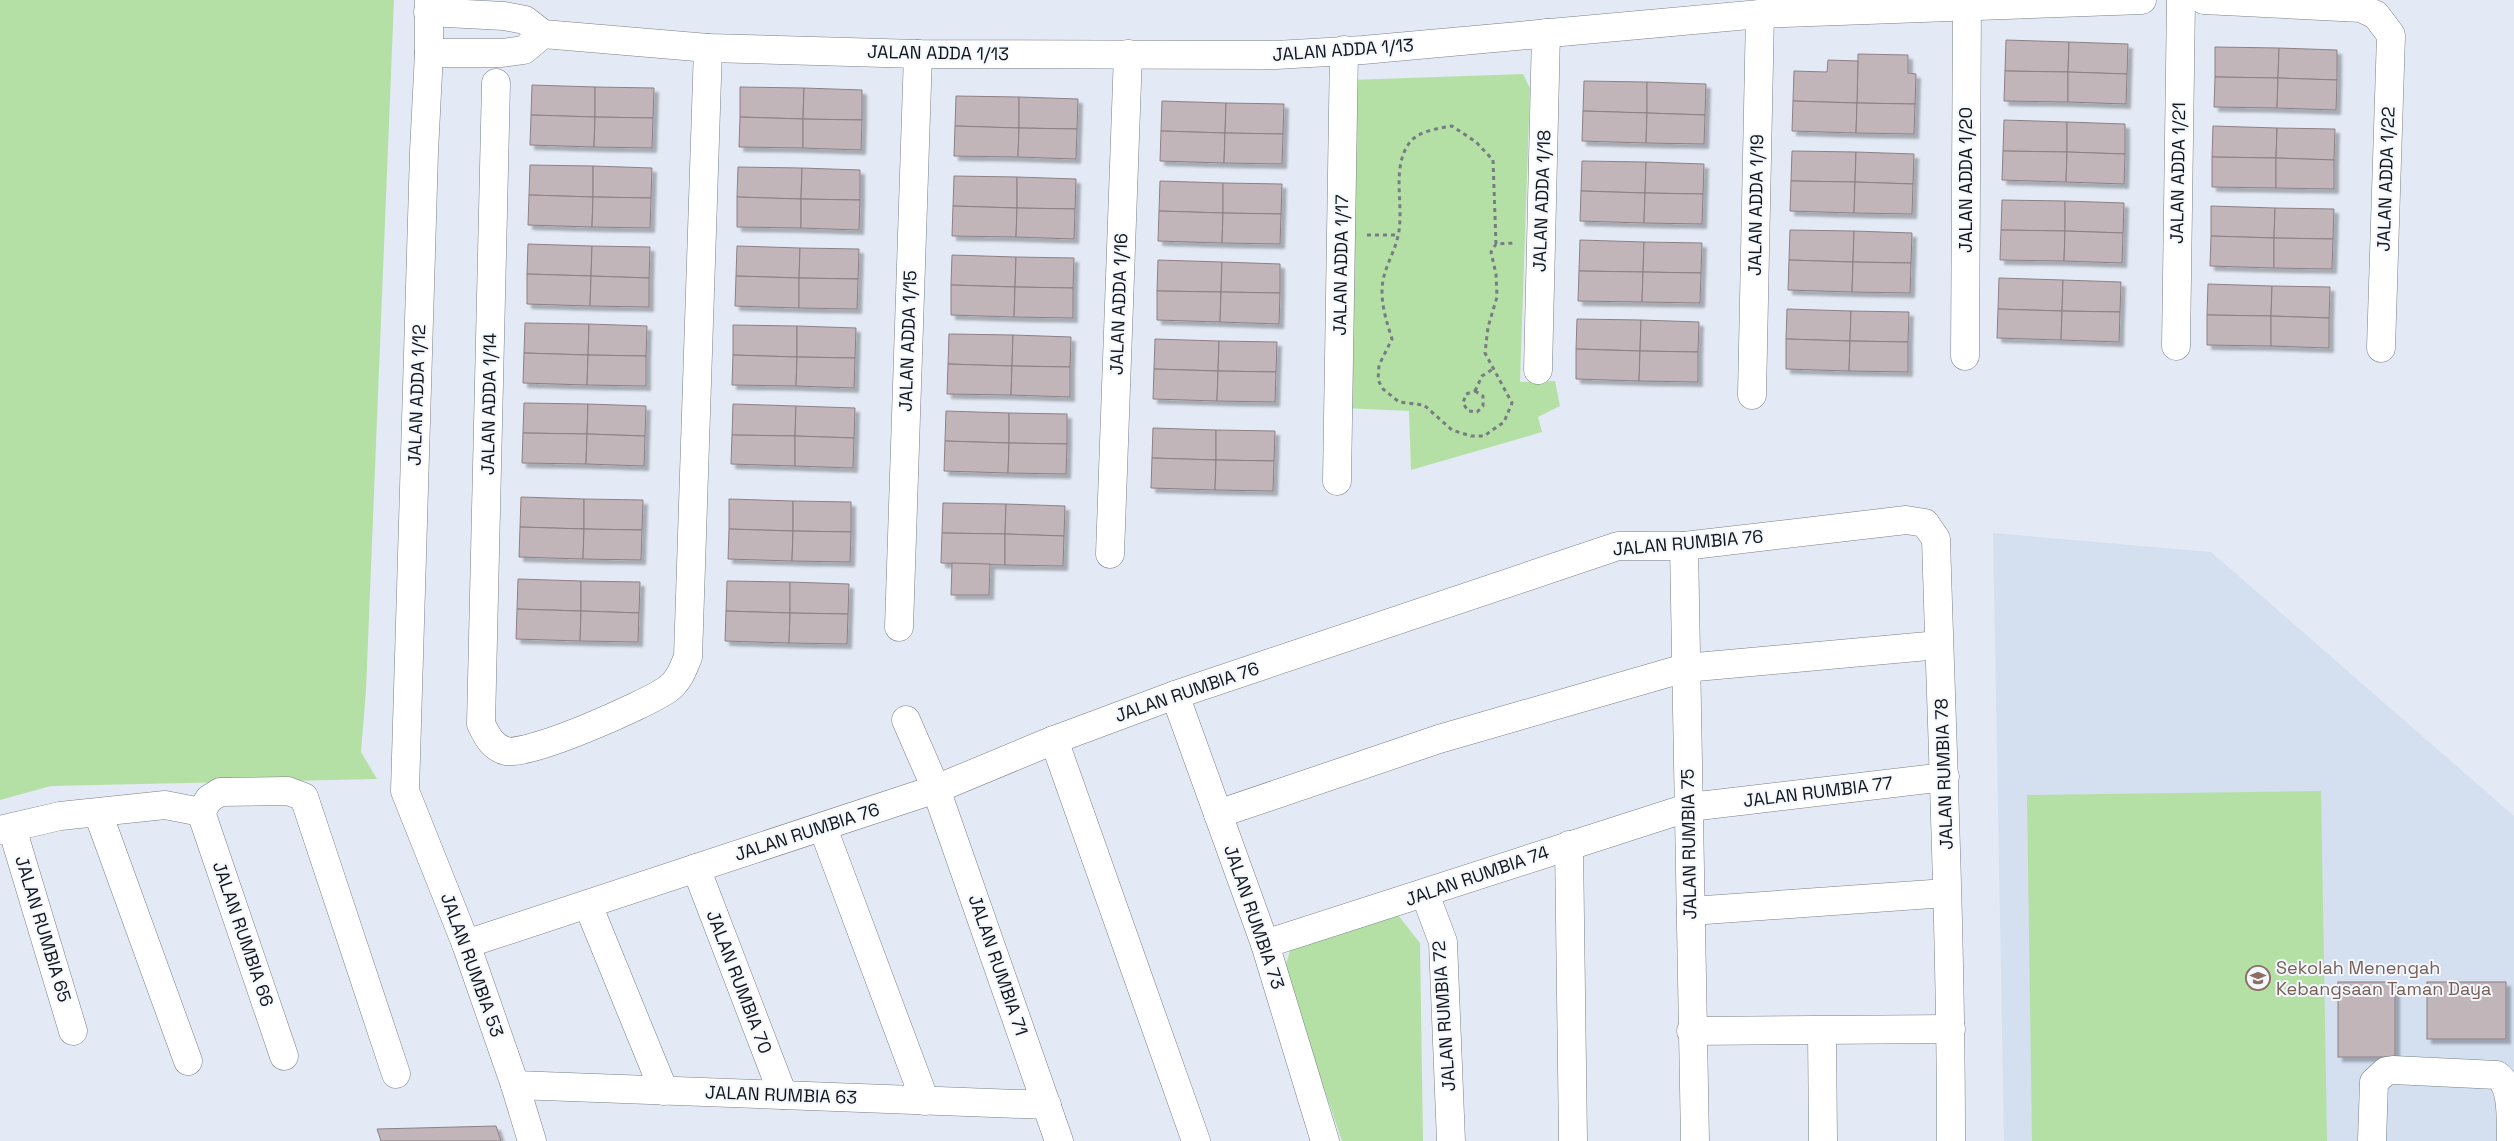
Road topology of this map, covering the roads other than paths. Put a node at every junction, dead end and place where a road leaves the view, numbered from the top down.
1 (2142, 0) edge
2 (2181, 0) edge
3 (2204, 0) edge
4 (1967, 5) junction
5 (428, 6) edge
6 (1760, 14) junction
7 (1546, 33) junction
8 (543, 34) junction
9 (708, 48) junction
10 (1344, 50) junction
11 (429, 53) junction
12 (918, 54) junction
13 (1128, 54) junction
14 (496, 83) dead end
15 (2176, 346) dead end
16 (2381, 348) dead end
17 (1965, 356) dead end
18 (1538, 370) dead end
19 (1752, 395) dead end
20 (1337, 481) dead end
21 (1925, 523) joint
22 (1684, 546) junction
23 (1110, 554) dead end
24 (899, 628) dead end
25 (1939, 645) junction
26 (1685, 668) junction
27 (1175, 695) junction
28 (906, 720) dead end
29 (1054, 740) junction
30 (1945, 776) junction
31 (936, 789) junction
32 (404, 790) joint
33 (1690, 807) junction
34 (201, 812) junction
35 (98, 813) junction
36 (1218, 814) junction
37 (823, 828) junction
38 (6, 829) edge
39 (1569, 845) junction
40 (696, 868) junction
41 (1425, 894) junction
42 (1946, 894) junction
43 (588, 905) junction
44 (1690, 911) junction
45 (466, 944) junction
46 (1265, 944) junction
47 (1951, 1029) junction
48 (73, 1031) dead end
49 (1691, 1031) junction
50 (1822, 1031) junction
51 (284, 1056) dead end
52 (188, 1060) dead end
53 (396, 1074) dead end
54 (515, 1085) junction
55 (664, 1091) junction
56 (783, 1095) junction
57 (925, 1101) junction
58 (1047, 1105) junction
59 (532, 1141) edge
60 (1059, 1141) edge
61 (1196, 1141) edge
62 (1325, 1141) edge
63 (1451, 1141) edge
64 (1573, 1141) edge
65 (1695, 1141) edge
66 (1823, 1141) edge
67 (1951, 1141) edge
68 (2372, 1141) edge
69 (2511, 1141) edge

1 - 4 street, JALAN ADDA 1/13
2 - 15 street, JALAN ADDA 1/21
3 - 16 street, JALAN ADDA 1/22
4 - 6 street, JALAN ADDA 1/13
4 - 17 street, JALAN ADDA 1/20
5 - 8 street
5 - 11 street, JALAN ADDA 1/12
6 - 7 street, JALAN ADDA 1/13
6 - 19 street, JALAN ADDA 1/19
7 - 10 street, JALAN ADDA 1/13
7 - 18 street, JALAN ADDA 1/18
8 - 9 street, JALAN ADDA 1/13
8 - 11 street
9 - 12 street, JALAN ADDA 1/13
9 - 14 street, JALAN ADDA 1/14
10 - 13 street, JALAN ADDA 1/13
10 - 20 street, JALAN ADDA 1/17
11 - 32 street, JALAN ADDA 1/12
12 - 13 street, JALAN ADDA 1/13
12 - 24 street, JALAN ADDA 1/15
13 - 23 street, JALAN ADDA 1/16
21 - 22 street, JALAN RUMBIA 76
21 - 25 street, JALAN RUMBIA 78
22 - 26 street, JALAN RUMBIA 75
22 - 27 street, JALAN RUMBIA 76
25 - 26 street
25 - 30 street, JALAN RUMBIA 78
26 - 33 street, JALAN RUMBIA 75
26 - 36 street
27 - 29 street, JALAN RUMBIA 76
27 - 36 street, JALAN RUMBIA 73
28 - 31 street, JALAN RUMBIA 71
29 - 31 street, JALAN RUMBIA 76
29 - 61 street
30 - 33 street, JALAN RUMBIA 77
30 - 42 street, JALAN RUMBIA 78
31 - 37 street, JALAN RUMBIA 76
31 - 58 street, JALAN RUMBIA 71
32 - 45 street, JALAN RUMBIA 53
33 - 39 street, JALAN RUMBIA 74
33 - 44 street, JALAN RUMBIA 75
34 - 35 street
34 - 51 street, JALAN RUMBIA 66
34 - 53 street
35 - 38 street
35 - 52 street
36 - 46 street, JALAN RUMBIA 73
37 - 40 street, JALAN RUMBIA 76
37 - 57 street
38 - 48 street, JALAN RUMBIA 65
39 - 41 street, JALAN RUMBIA 74
39 - 64 street
40 - 43 street, JALAN RUMBIA 76
40 - 56 street, JALAN RUMBIA 70
41 - 46 street, JALAN RUMBIA 74
41 - 63 street, JALAN RUMBIA 72
42 - 44 street
42 - 47 street, JALAN RUMBIA 78
43 - 45 street, JALAN RUMBIA 76
43 - 55 street
44 - 49 street, JALAN RUMBIA 75
45 - 54 street, JALAN RUMBIA 53
46 - 62 street, JALAN RUMBIA 73
47 - 50 street
47 - 67 street, JALAN RUMBIA 78
49 - 50 street
49 - 65 street, JALAN RUMBIA 75
50 - 66 street
54 - 55 street, JALAN RUMBIA 63
54 - 59 street, JALAN RUMBIA 53
55 - 56 street, JALAN RUMBIA 63
56 - 57 street, JALAN RUMBIA 63
57 - 58 street, JALAN RUMBIA 63
58 - 60 street, JALAN RUMBIA 71
68 - 69 street

